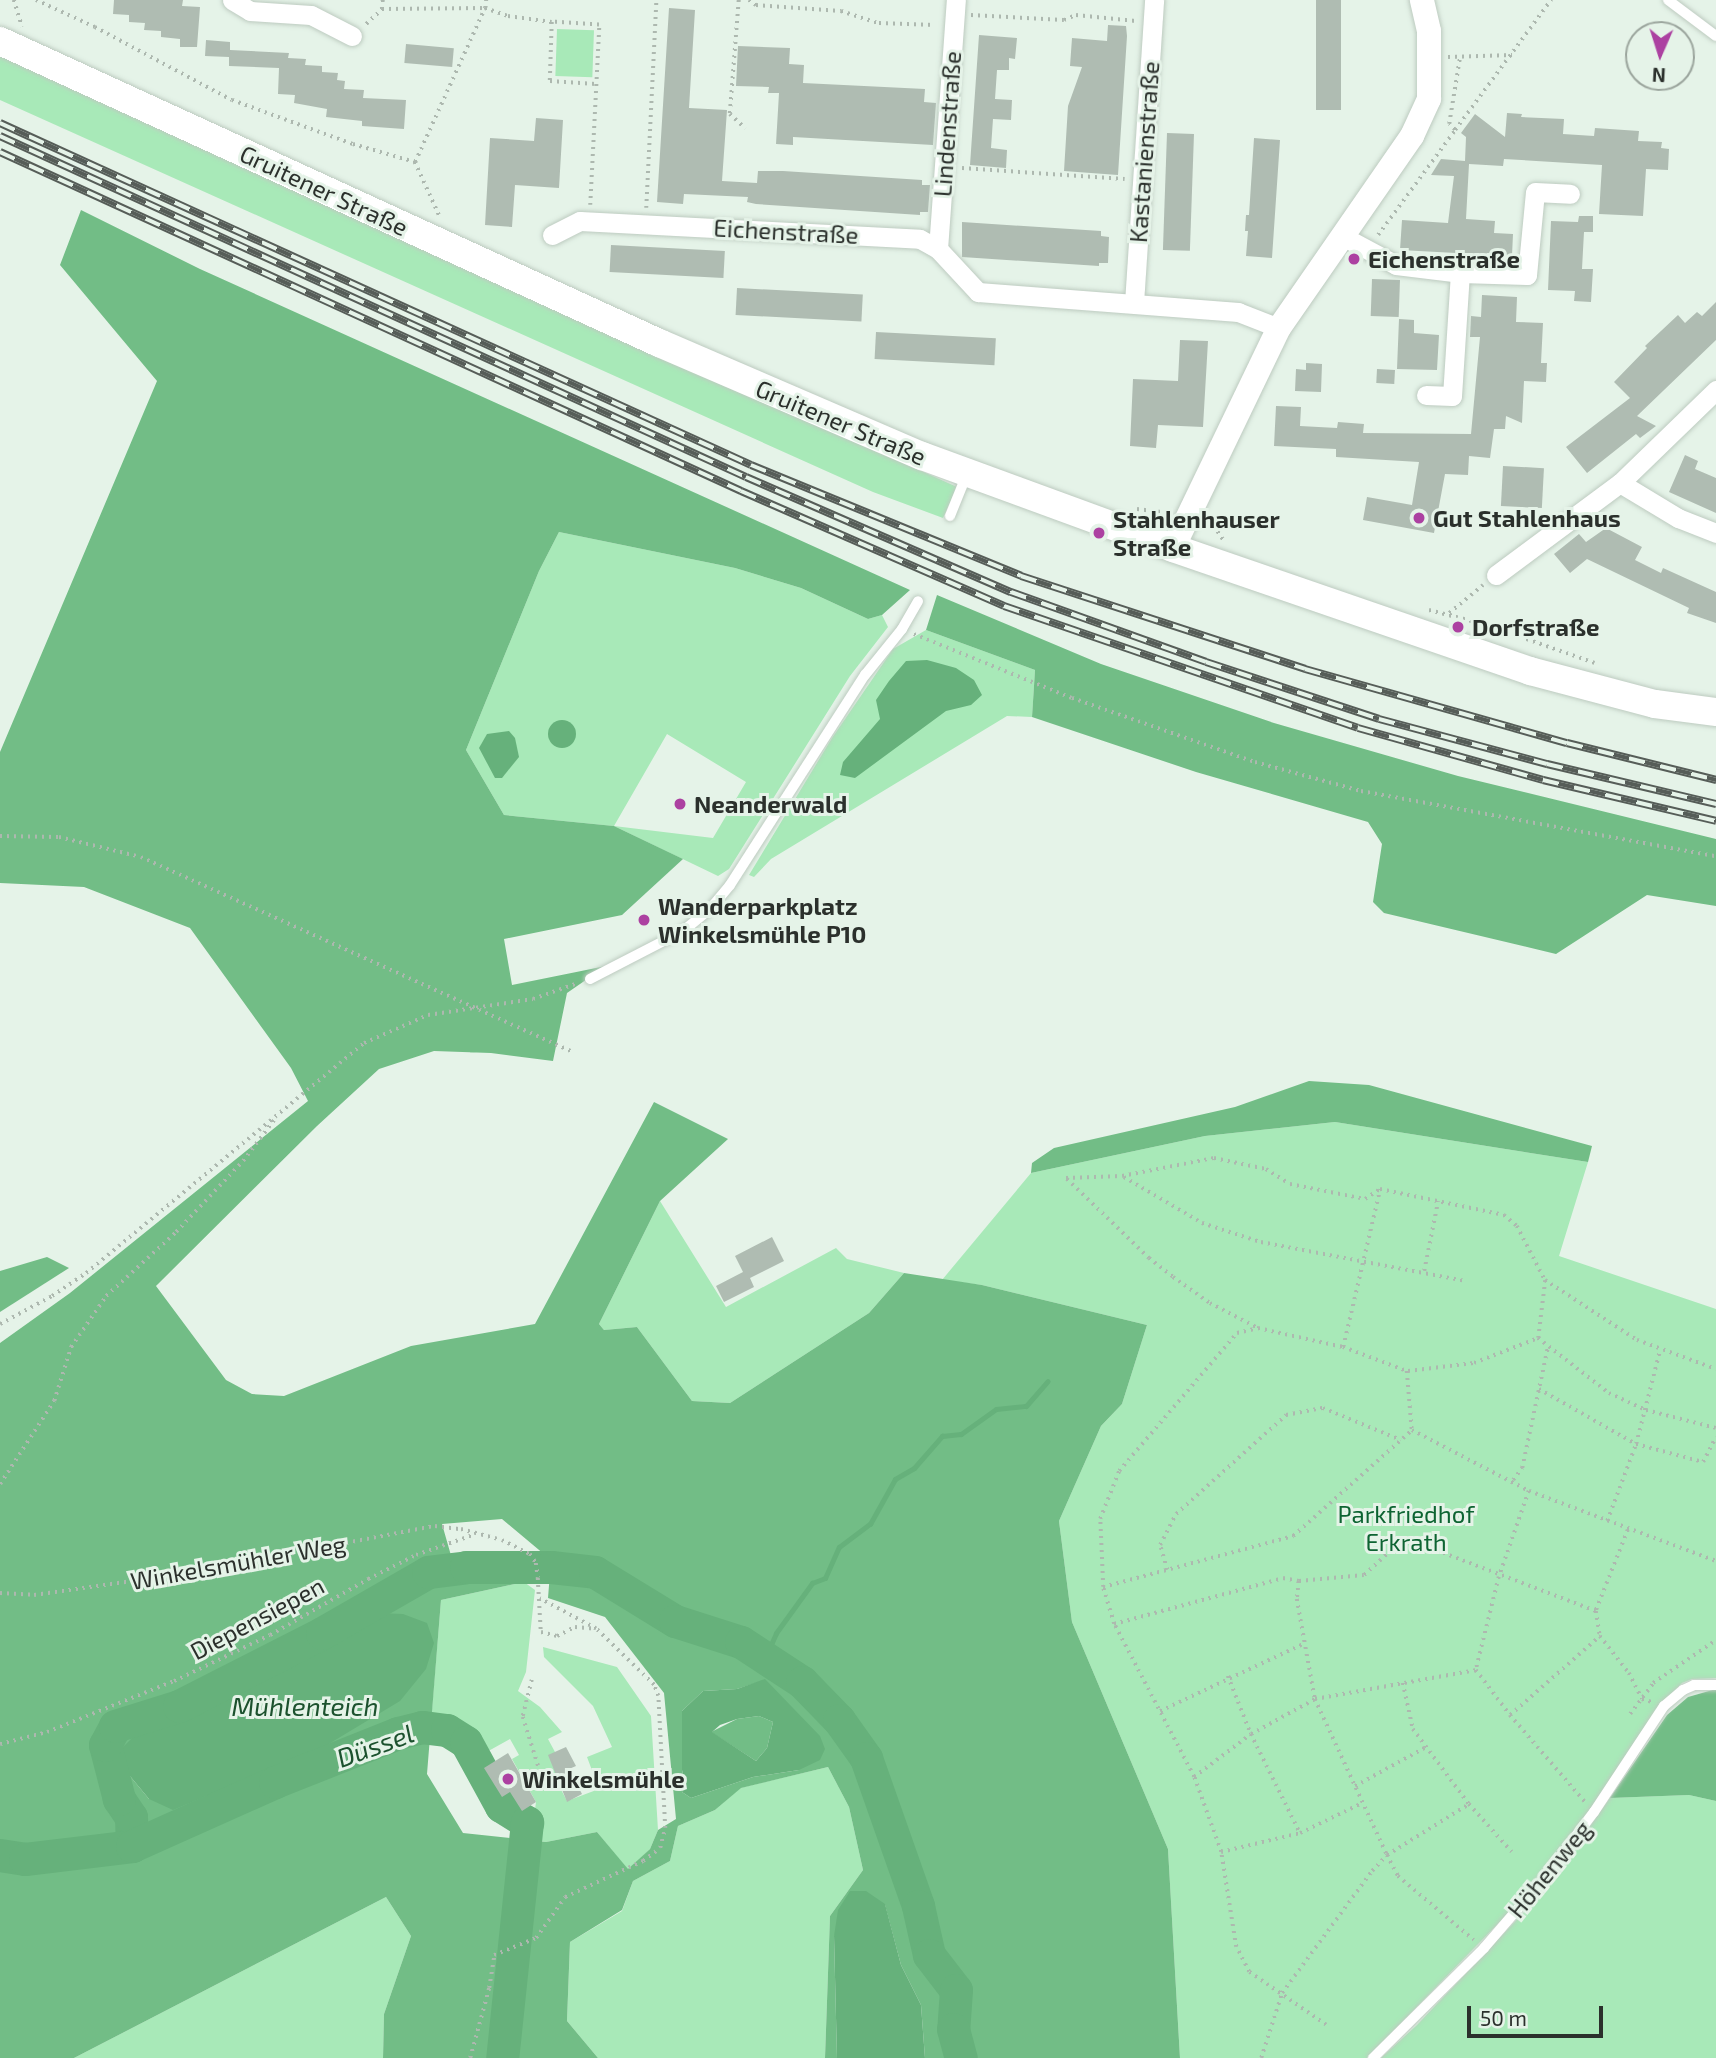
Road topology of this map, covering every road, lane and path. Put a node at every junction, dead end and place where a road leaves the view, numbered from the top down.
1 (36, 0) edge
2 (232, 0) edge
3 (383, 0) edge
4 (486, 0) edge
5 (656, 0) edge
6 (739, 0) edge
7 (749, 0) edge
8 (1154, 0) edge
9 (1422, 0) edge
10 (1551, 0) edge
11 (1668, 0) edge
12 (485, 8) junction
13 (952, 13) edge
14 (552, 22) junction
15 (1153, 23) junction
16 (352, 36) dead end
17 (1716, 36) edge
18 (0, 41) edge
19 (1512, 54) junction
20 (596, 84) junction
21 (745, 128) dead end
22 (1455, 130) junction
23 (415, 162) junction
24 (944, 167) junction
25 (1142, 180) junction
26 (1570, 194) dead end
27 (589, 221) junction
28 (645, 223) junction
29 (443, 224) dead end
30 (552, 235) dead end
31 (1344, 237) junction
32 (938, 249) junction
33 (1366, 250) junction
34 (1460, 273) junction
35 (1134, 303) junction
36 (1279, 328) junction
37 (1716, 390) edge
38 (1426, 395) dead end
39 (967, 473) junction
40 (1620, 483) junction
41 (1126, 507) dead end
42 (1188, 515) junction
43 (950, 516) dead end
44 (1716, 533) edge
45 (1173, 548) junction
46 (1230, 551) dead end
47 (1496, 575) joint
48 (918, 601) dead end
49 (1422, 609) dead end
50 (1448, 614) junction
51 (902, 629) junction
52 (1604, 666) dead end
53 (1716, 712) edge
54 (0, 836) edge
55 (1716, 856) edge
56 (590, 979) joint
57 (475, 1006) junction
58 (572, 1052) dead end
59 (277, 1115) junction
60 (1122, 1176) junction
61 (1380, 1189) junction
62 (1438, 1201) junction
63 (1363, 1261) junction
64 (1424, 1271) junction
65 (1545, 1280) junction
66 (1466, 1281) dead end
67 (0, 1324) edge
68 (1258, 1328) junction
69 (1538, 1338) junction
70 (1548, 1346) junction
71 (1343, 1347) junction
72 (1660, 1350) junction
73 (1716, 1369) edge
74 (1407, 1371) junction
75 (1539, 1389) junction
76 (1646, 1410) junction
77 (1716, 1428) edge
78 (1412, 1430) junction
79 (1716, 1437) edge
80 (1401, 1440) junction
81 (1636, 1444) junction
82 (1513, 1480) junction
83 (0, 1484) edge
84 (1529, 1491) junction
85 (1607, 1521) junction
86 (1628, 1530) junction
87 (475, 1534) junction
88 (1716, 1561) edge
89 (1167, 1571) junction
90 (1499, 1577) junction
91 (1299, 1581) junction
92 (1103, 1587) junction
93 (0, 1593) edge
94 (539, 1599) junction
95 (1597, 1611) junction
96 (1114, 1624) junction
97 (596, 1629) junction
98 (1600, 1636) junction
99 (1716, 1640) edge
100 (1303, 1644) junction
101 (1476, 1670) junction
102 (1228, 1676) junction
103 (532, 1680) dead end
104 (1403, 1683) junction
105 (1716, 1685) edge
106 (1315, 1699) junction
107 (1642, 1699) junction
108 (1664, 1706) junction
109 (1160, 1711) junction
110 (1630, 1714) dead end
111 (1510, 1715) junction
112 (1251, 1734) junction
113 (0, 1744) edge
114 (1426, 1747) junction
115 (1194, 1777) junction
116 (1355, 1786) junction
117 (546, 1791) dead end
118 (1362, 1803) junction
119 (1469, 1804) junction
120 (1594, 1812) junction
121 (1300, 1833) junction
122 (1221, 1852) junction
123 (1512, 1852) dead end
124 (1387, 1856) junction
125 (1483, 1948) junction
126 (1282, 1993) junction
127 (1326, 2025) dead end
128 (470, 2058) edge
129 (1261, 2058) edge
130 (1373, 2058) edge

1 - 23 path
2 - 16 street
3 - 12 path
4 - 12 path
5 - 28 path
6 - 21 path
7 - 13 path
8 - 15 street, Kastanienstraße
9 - 31 street
10 - 19 path
11 - 17 lane
12 - 14 path
12 - 23 path
13 - 15 path
13 - 24 street, Lindenstraße
14 - 20 path
14 - 20 path
15 - 25 street, Kastanienstraße
18 - 39 main road, Gruitener Straße
19 - 22 path
19 - 22 path
20 - 27 path
22 - 33 path
23 - 29 path
24 - 25 path
24 - 32 street, Lindenstraße
25 - 35 street, Kastanienstraße
26 - 34 street
27 - 28 street, Eichenstraße
27 - 30 street, Eichenstraße
28 - 32 street, Eichenstraße
31 - 33 street
31 - 36 street
32 - 35 street, Eichenstraße
33 - 34 street
34 - 38 street
35 - 36 street, Eichenstraße
36 - 42 street
37 - 40 street
39 - 43 lane
39 - 45 main road, Gruitener Straße
40 - 44 street
40 - 47 street
41 - 42 path
42 - 45 street
42 - 46 path
45 - 53 main road, Gruitener Straße
47 - 50 path
48 - 51 lane
49 - 50 path
50 - 52 path
51 - 55 path
51 - 56 lane
54 - 57 path
56 - 57 path
57 - 58 path
57 - 59 path
59 - 67 path
59 - 83 path
60 - 61 path
60 - 63 path
60 - 68 path
61 - 62 path
61 - 63 path
62 - 64 path
62 - 65 path
63 - 64 path
63 - 71 path
64 - 66 path
65 - 69 path
65 - 72 path
68 - 71 path
68 - 92 path
69 - 70 path
69 - 74 path
70 - 75 path
70 - 76 path
71 - 74 path
72 - 73 path
72 - 76 path
74 - 78 path
75 - 81 path
75 - 82 path
76 - 77 path
76 - 81 path
78 - 80 path
78 - 82 path
79 - 81 path
80 - 89 path
80 - 89 path
81 - 85 path
82 - 84 path
84 - 85 path
84 - 90 path
85 - 86 path
86 - 88 path
86 - 95 path
87 - 93 path, Winkelsmühler Weg
87 - 94 path
87 - 113 path, Diepensiepen
89 - 92 path
90 - 91 path
90 - 95 path
90 - 101 path
91 - 96 path
91 - 100 path
92 - 96 path
94 - 97 path
94 - 97 path
95 - 98 path
96 - 109 path
97 - 128 path
98 - 107 path
98 - 111 path
99 - 107 path
100 - 102 path
100 - 106 path
101 - 104 path
101 - 111 path
102 - 109 path
102 - 112 path
103 - 117 path
104 - 106 path
104 - 114 path
105 - 108 lane, Höhenweg
106 - 112 path
106 - 116 path
107 - 108 path
107 - 110 path
108 - 120 lane, Höhenweg
109 - 115 path
111 - 120 path
112 - 115 path
112 - 121 path
114 - 116 path
114 - 119 path
115 - 122 path
116 - 118 path
118 - 121 path
118 - 124 path
119 - 123 path
119 - 124 path
120 - 125 lane, Höhenweg
121 - 122 path
122 - 126 path
124 - 125 path
124 - 126 path
125 - 130 lane, Höhenweg
126 - 127 path
126 - 129 path

